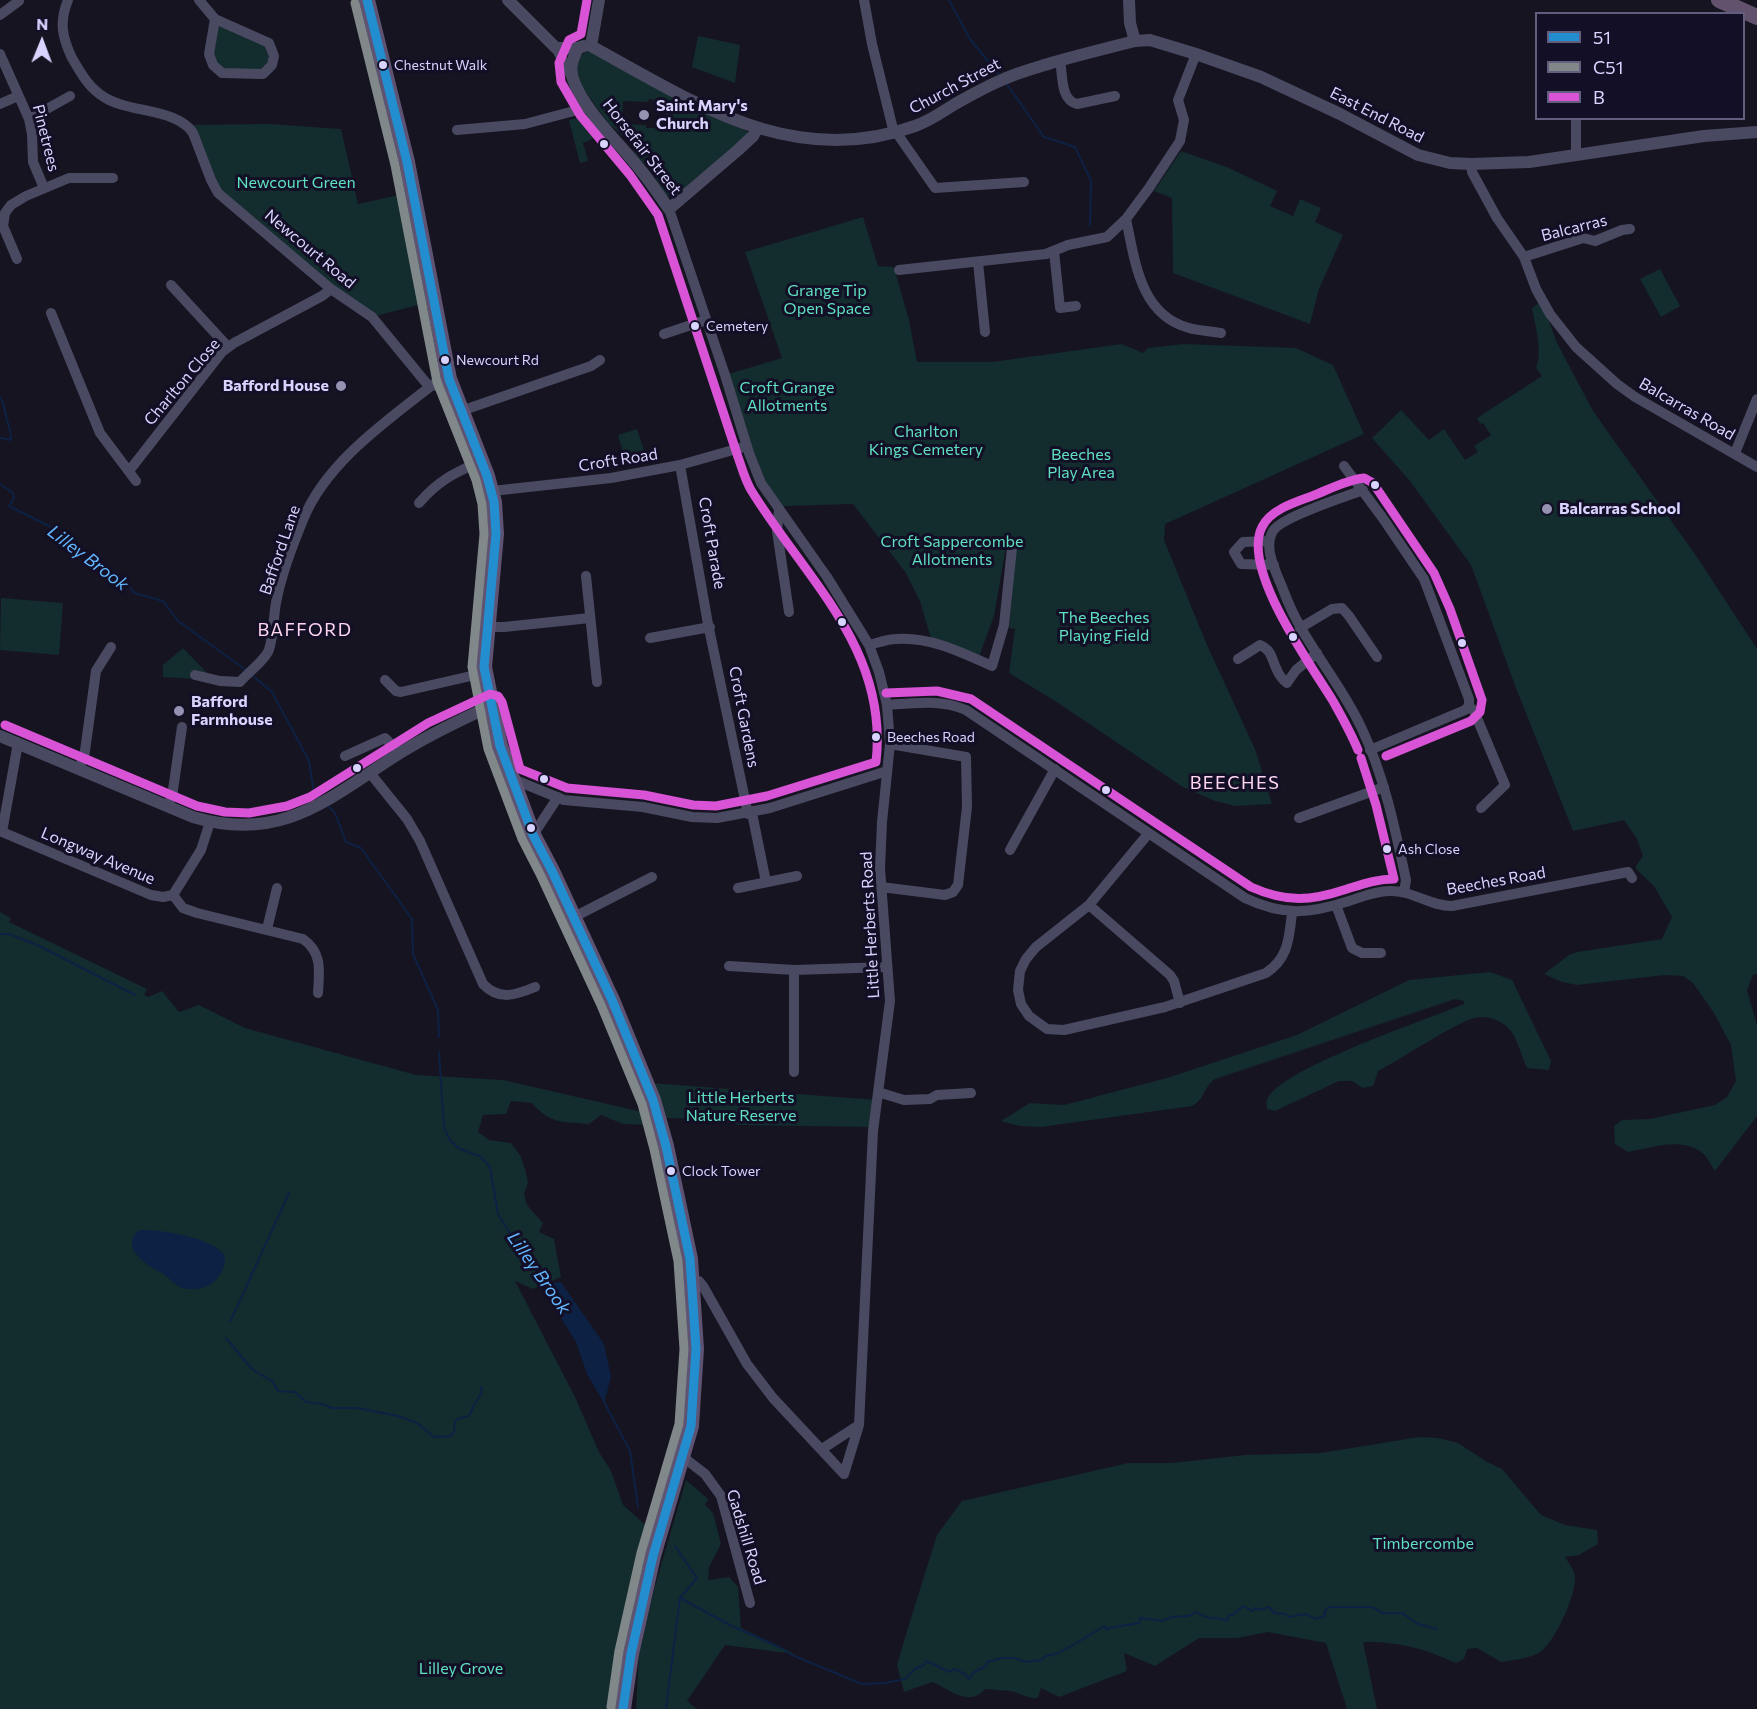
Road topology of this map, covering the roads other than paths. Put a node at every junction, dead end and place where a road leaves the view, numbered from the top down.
1 (68, 0) edge
2 (199, 0) edge
3 (367, 0) edge
4 (508, 0) edge
5 (598, 0) edge
6 (864, 0) edge
7 (1129, 0) edge
8 (1719, 0) edge
9 (19, 2) dead end
10 (1744, 12) edge
11 (0, 15) edge
12 (215, 19) junction
13 (1135, 41) junction
14 (591, 46) junction
15 (556, 48) junction
16 (578, 48) junction
17 (1100, 49) joint
18 (0, 54) edge
19 (1196, 54) junction
20 (1060, 61) junction
21 (572, 77) junction
22 (18, 96) junction
23 (70, 96) dead end
24 (1116, 96) dead end
25 (0, 104) edge
26 (590, 107) junction
27 (28, 119) junction
28 (1576, 120) edge
29 (756, 129) junction
30 (457, 130) dead end
31 (895, 132) junction
32 (1757, 132) edge
33 (1576, 155) junction
34 (1471, 164) junction
35 (113, 178) dead end
36 (1024, 182) dead end
37 (44, 188) junction
38 (669, 209) junction
39 (1126, 219) junction
40 (1630, 229) dead end
41 (1054, 251) junction
42 (1524, 257) junction
43 (16, 259) dead end
44 (978, 262) junction
45 (899, 270) dead end
46 (171, 285) dead end
47 (331, 290) junction
48 (1076, 306) dead end
49 (51, 313) dead end
50 (706, 320) junction
51 (985, 332) dead end
52 (1221, 333) dead end
53 (664, 334) dead end
54 (228, 347) junction
55 (600, 360) dead end
56 (449, 380) junction
57 (431, 386) junction
58 (1757, 399) edge
59 (461, 411) junction
60 (747, 446) junction
61 (1735, 453) junction
62 (481, 461) junction
63 (680, 465) junction
64 (1344, 466) dead end
65 (1757, 467) edge
66 (129, 471) junction
67 (136, 481) dead end
68 (1363, 490) junction
69 (492, 491) junction
70 (419, 503) dead end
71 (779, 510) junction
72 (1269, 541) junction
73 (1012, 548) dead end
74 (1274, 565) junction
75 (586, 576) dead end
76 (789, 612) dead end
77 (590, 618) junction
78 (486, 627) junction
79 (710, 627) junction
80 (1300, 628) junction
81 (650, 638) dead end
82 (869, 645) junction
83 (111, 647) dead end
84 (1317, 653) junction
85 (1377, 657) dead end
86 (1238, 659) dead end
87 (484, 674) junction
88 (195, 675) dead end
89 (385, 680) dead end
90 (597, 682) dead end
91 (887, 705) junction
92 (491, 706) junction
93 (1469, 706) junction
94 (182, 727) dead end
95 (0, 736) edge
96 (18, 743) junction
97 (890, 744) junction
98 (1370, 750) junction
99 (400, 753) junction
100 (345, 756) dead end
101 (78, 768) junction
102 (1055, 770) junction
103 (887, 771) junction
104 (370, 773) junction
105 (510, 778) junction
106 (1384, 786) junction
107 (558, 797) junction
108 (167, 806) junction
109 (1481, 808) dead end
110 (750, 813) junction
111 (1299, 818) dead end
112 (210, 822) junction
113 (1, 832) edge
114 (1148, 834) junction
115 (533, 835) junction
116 (1010, 850) dead end
117 (797, 876) dead end
118 (652, 877) dead end
119 (1632, 878) dead end
120 (766, 882) junction
121 (881, 887) junction
122 (277, 888) dead end
123 (738, 888) dead end
124 (1404, 892) junction
125 (173, 895) junction
126 (1089, 905) junction
127 (1336, 905) junction
128 (1292, 913) junction
129 (574, 917) junction
130 (267, 929) junction
131 (1381, 953) dead end
132 (729, 966) dead end
133 (887, 967) junction
134 (794, 970) junction
135 (535, 987) dead end
136 (318, 993) dead end
137 (1180, 1003) junction
138 (794, 1072) dead end
139 (878, 1092) junction
140 (971, 1093) dead end
141 (692, 1281) junction
142 (859, 1425) junction
143 (822, 1449) junction
144 (683, 1456) junction
145 (750, 1603) dead end
146 (623, 1709) edge

1 - 47 street, Newcourt Road
2 - 12 street
3 - 56 main road
4 - 15 street, Horsefair Street
5 - 14 street
6 - 31 street
7 - 13 street
8 - 10 highway
9 - 11 street
12 - 12 street
13 - 17 street, East End Road
13 - 19 street, East End Road
14 - 16 street
14 - 29 street, Church Street
15 - 16 street
15 - 21 street, Horsefair Street
16 - 21 street
17 - 20 street, Church Street
18 - 22 street, Pinetrees
19 - 34 street, East End Road
19 - 39 street
20 - 24 street
20 - 31 street, Church Street
21 - 26 street, Horsefair Street
22 - 25 street, Pinetrees
22 - 27 street, Pinetrees
23 - 27 street
26 - 30 street
26 - 38 street, Horsefair Street
27 - 37 street, Pinetrees
28 - 33 street
29 - 31 street, Church Street
29 - 38 street
31 - 36 street
32 - 33 street, East End Road
33 - 34 street, East End Road
34 - 42 street, Balcarras Road
35 - 37 street
37 - 43 street
38 - 50 street, Horsefair Street
39 - 41 street
39 - 52 street
40 - 42 street, Balcarras
41 - 44 street
41 - 48 street
42 - 61 street, Balcarras Road
44 - 45 street
44 - 51 street
46 - 54 street
47 - 54 street, Charlton Close
47 - 57 street, Newcourt Road
49 - 66 street
50 - 53 street
50 - 60 street, Horsefair Street
54 - 66 street, Charlton Close
55 - 59 street
56 - 57 street
56 - 59 main road
57 - 88 street, Bafford Lane
58 - 61 street
59 - 62 main road
60 - 63 street, Croft Road
60 - 71 street, Horsefair Street
61 - 65 street, Balcarras Road
62 - 69 main road
62 - 70 street
63 - 69 street, Croft Road
63 - 79 street, Croft Gardens
64 - 68 street
66 - 67 street
68 - 72 street
68 - 93 street
69 - 78 main road
71 - 76 street
71 - 82 street, Little Herberts Road
72 - 74 street
72 - 74 street
73 - 82 street
74 - 80 street
75 - 77 street
77 - 78 street
77 - 90 street
78 - 87 main road
79 - 81 street
79 - 110 street, Croft Gardens
80 - 84 street
80 - 85 street
82 - 91 street, Little Herberts Road
83 - 101 street
84 - 86 street
84 - 98 street
87 - 89 street
87 - 92 main road
91 - 97 street, Little Herberts Road
91 - 102 street, Beeches Road
92 - 99 street
92 - 105 main road
93 - 98 street
93 - 109 street
94 - 108 street
95 - 96 street
96 - 101 street
96 - 113 street, Longway Avenue
97 - 103 street, Little Herberts Road
97 - 121 street
98 - 106 street
99 - 100 street
99 - 104 street
101 - 108 street
102 - 114 street, Beeches Road
102 - 116 street
103 - 110 street
103 - 121 street, Little Herberts Road
104 - 112 street
104 - 135 street
105 - 107 street
105 - 115 main road
106 - 111 street
106 - 124 street
107 - 110 street
107 - 115 street
108 - 112 street
110 - 120 street, Croft Gardens
112 - 125 street, Longway Avenue
113 - 125 street, Longway Avenue
114 - 126 street
114 - 128 street, Beeches Road
115 - 129 main road
117 - 120 street
118 - 129 street
119 - 124 street, Beeches Road
120 - 123 street
121 - 133 street, Little Herberts Road
122 - 130 street
124 - 127 street, Beeches Road
125 - 130 street
126 - 137 street
126 - 137 street
127 - 128 street, Beeches Road
127 - 131 street
128 - 137 street
129 - 141 main road
130 - 136 street
132 - 134 street
133 - 134 street
133 - 139 street, Little Herberts Road
134 - 138 street
139 - 140 street
139 - 142 street, Little Herberts Road
141 - 143 street
141 - 144 main road
142 - 143 street
142 - 143 street, Little Herberts Road
144 - 145 street, Gadshill Road
144 - 146 main road

